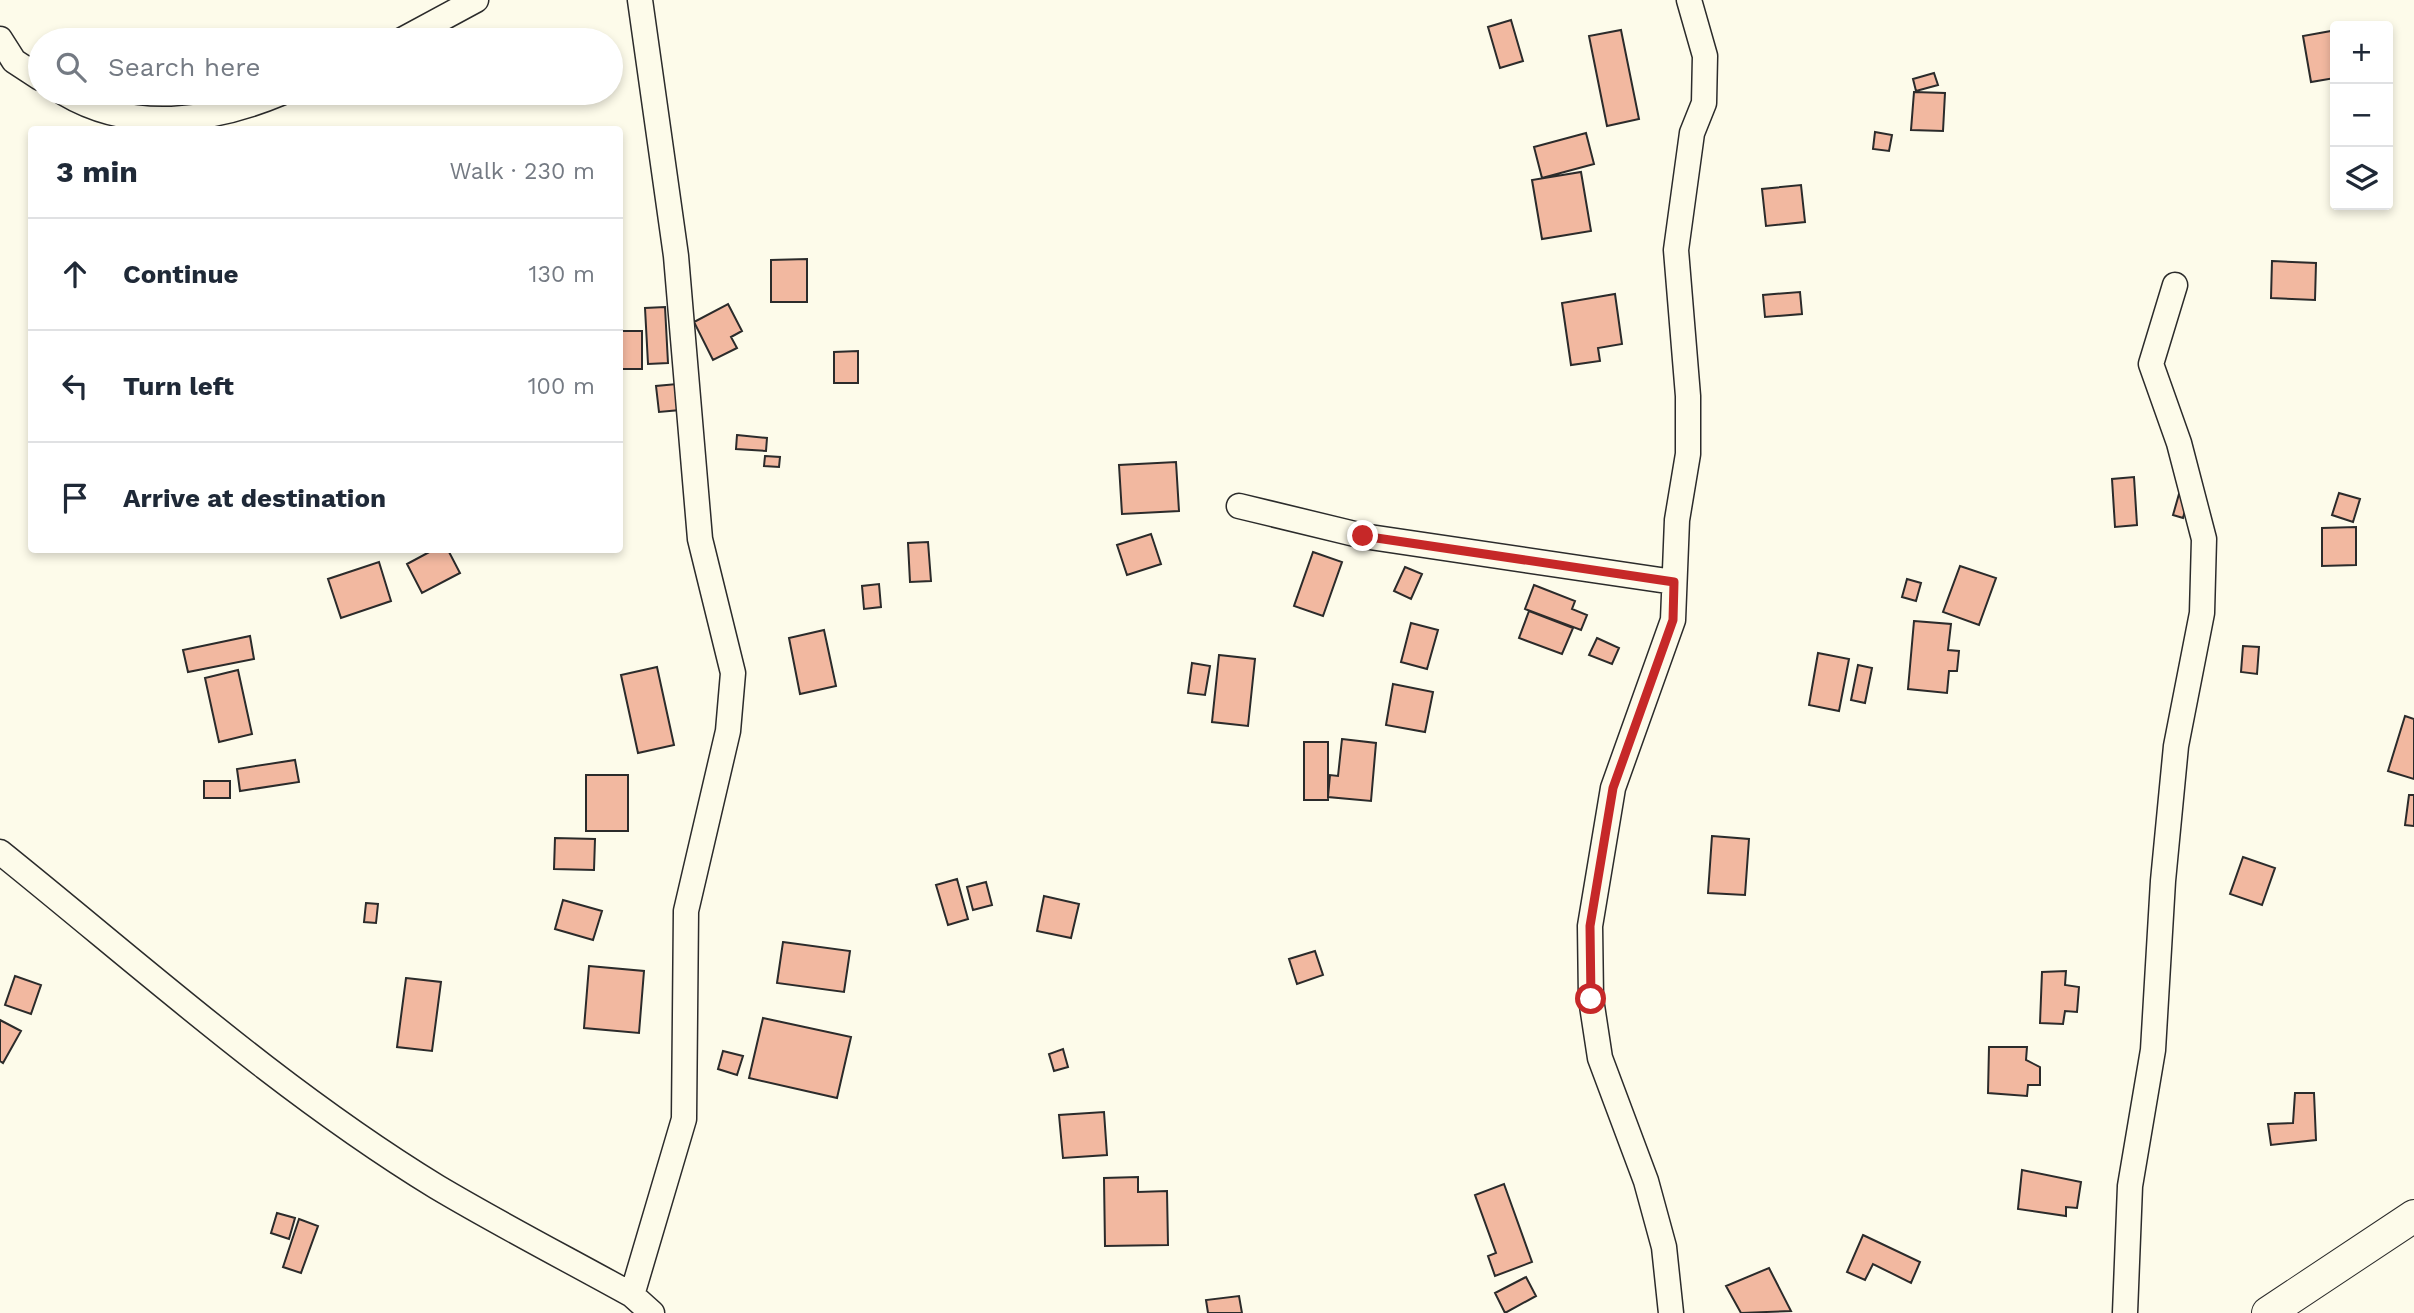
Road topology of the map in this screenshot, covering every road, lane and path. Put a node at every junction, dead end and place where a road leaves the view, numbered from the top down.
1 (476, 0) edge
2 (640, 0) edge
3 (1689, 0) edge
4 (424, 28) edge
5 (0, 39) edge
6 (28, 70) edge
7 (92, 105) edge
8 (249, 105) edge
9 (2175, 285) dead end
10 (1239, 506) dead end
11 (1674, 582) junction
12 (0, 852) edge
13 (2414, 1216) edge
14 (632, 1296) junction
15 (652, 1313) edge
16 (1671, 1313) edge
17 (2125, 1313) edge
18 (2268, 1313) edge

1 - 4 street
2 - 14 street
3 - 11 street
5 - 6 street
7 - 8 street
9 - 17 street
10 - 11 street
11 - 16 street
12 - 14 street
13 - 18 main road
14 - 15 street

